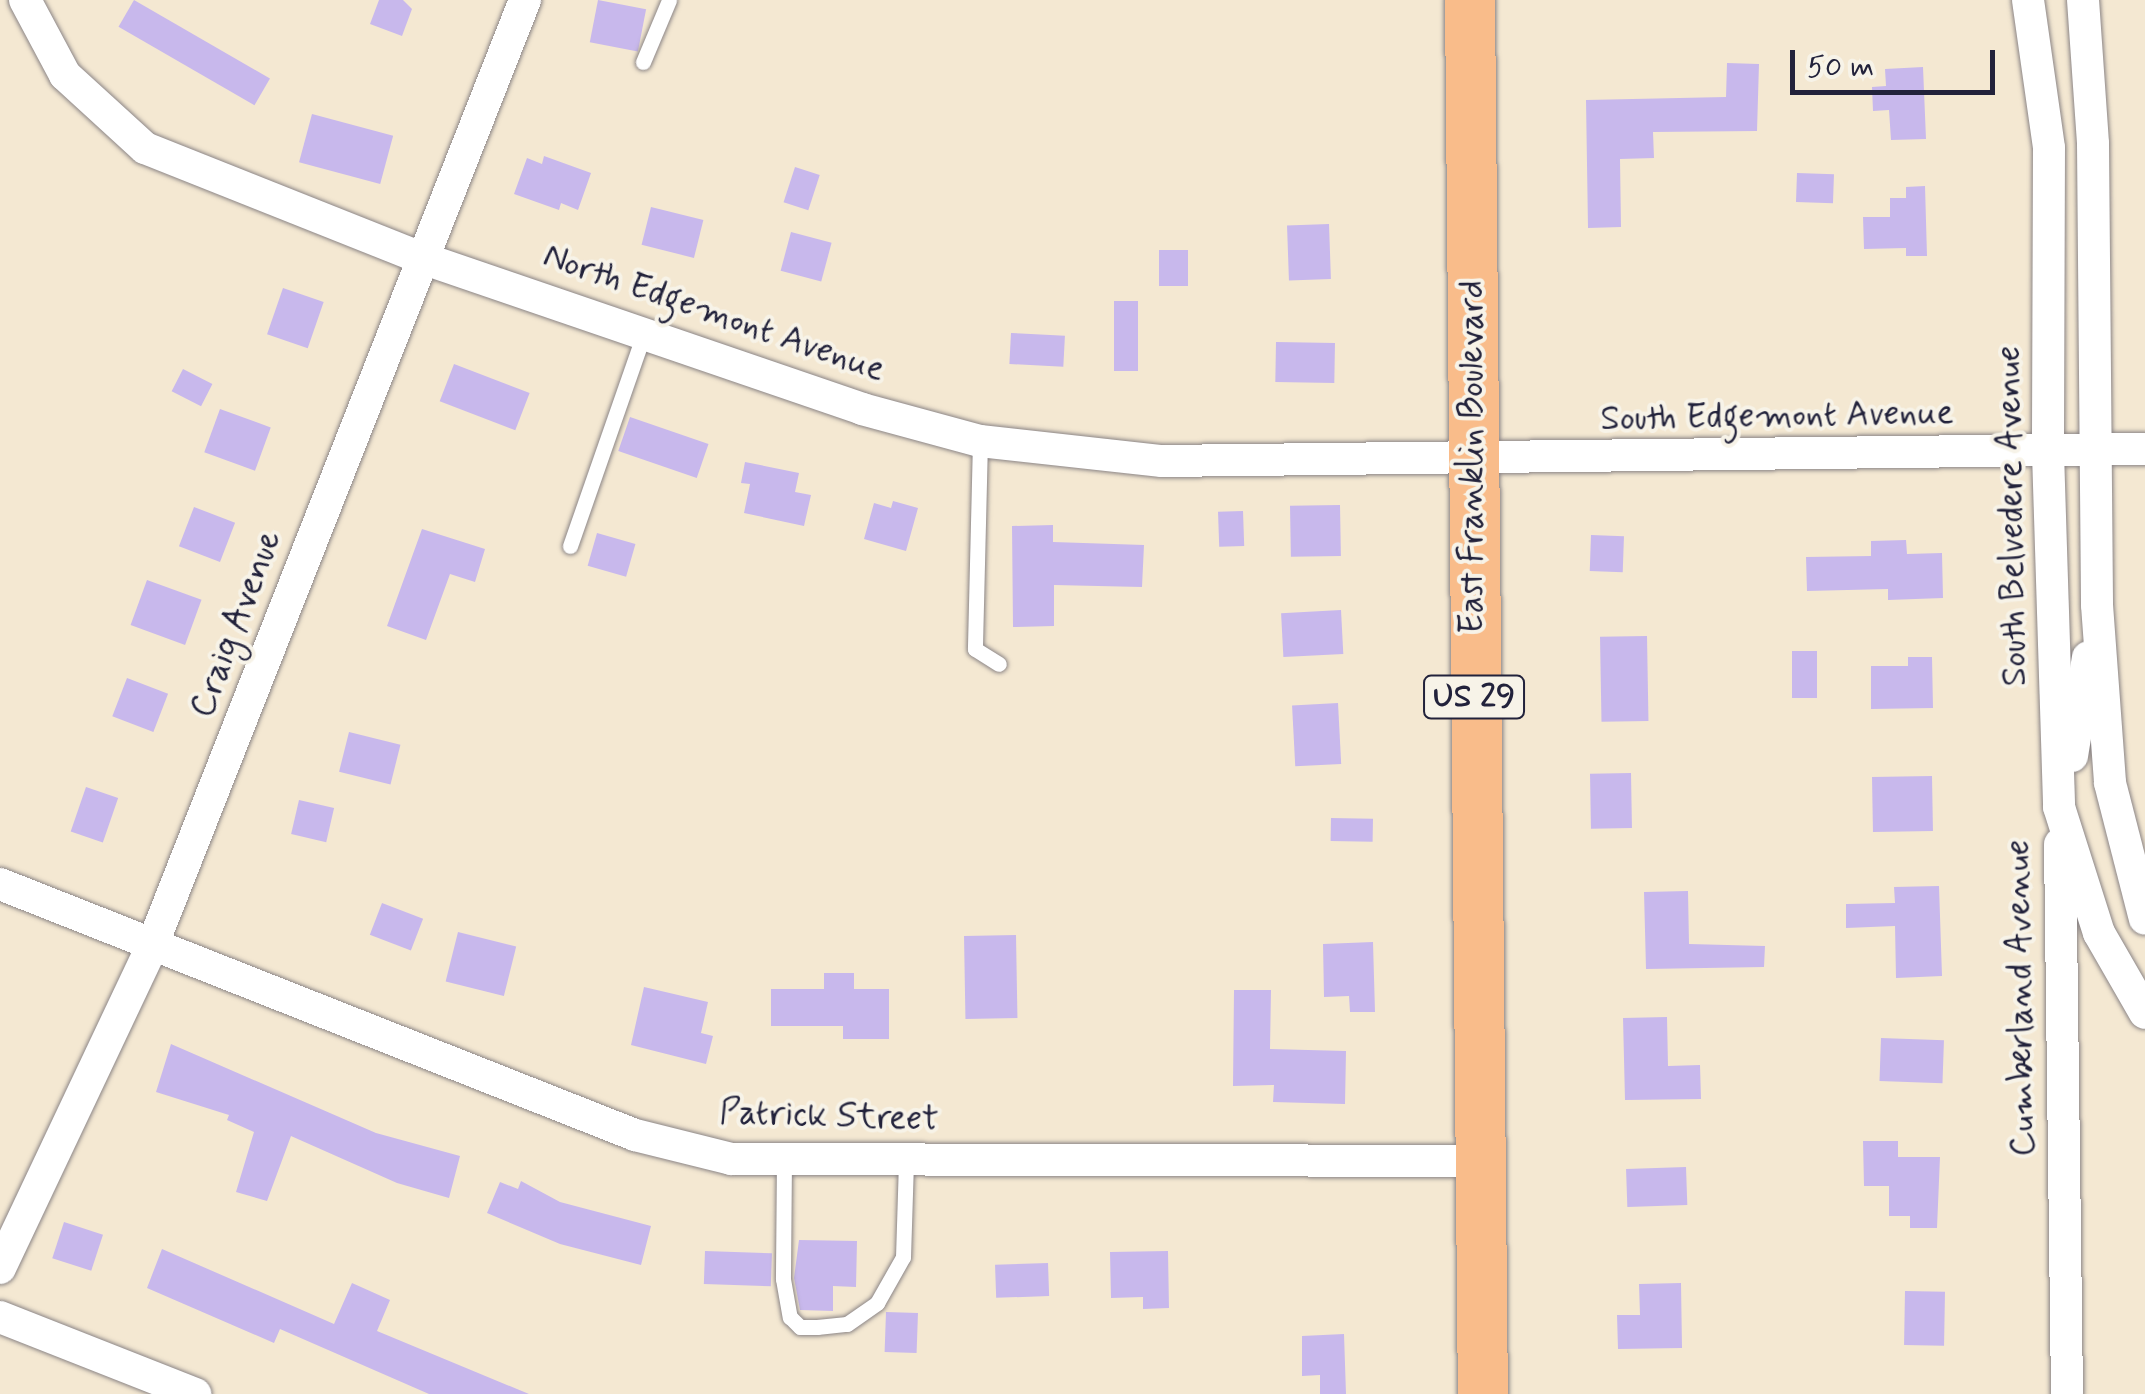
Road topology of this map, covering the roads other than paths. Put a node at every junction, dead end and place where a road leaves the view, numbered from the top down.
1 (24, 0) edge
2 (525, 0) edge
3 (669, 0) edge
4 (1470, 0) edge
5 (2028, 0) edge
6 (2083, 0) edge
7 (643, 62) dead end
8 (422, 258) junction
9 (644, 333) junction
10 (980, 441) junction
11 (2145, 449) edge
12 (2048, 452) junction
13 (2096, 452) junction
14 (1471, 461) junction
15 (570, 546) dead end
16 (2096, 605) junction
17 (999, 664) dead end
18 (2059, 807) junction
19 (0, 884) edge
20 (2145, 919) edge
21 (152, 946) junction
22 (2145, 1013) edge
23 (784, 1159) junction
24 (906, 1160) junction
25 (1480, 1161) junction
26 (0, 1268) edge
27 (0, 1316) edge
28 (195, 1394) edge
29 (1482, 1394) edge
30 (2066, 1394) edge

1 - 8 street, North Edgemont Avenue
2 - 8 street, Craig Avenue
3 - 7 lane
4 - 14 main road, East Franklin Boulevard / US 29
5 - 12 street, South Belvedere Avenue
6 - 13 street
8 - 9 street, North Edgemont Avenue
8 - 21 street, Craig Avenue
9 - 10 street, North Edgemont Avenue
9 - 15 lane
10 - 14 street, North Edgemont Avenue
10 - 17 lane
11 - 13 street, South Edgemont Avenue
12 - 13 street, South Edgemont Avenue
12 - 14 street, South Edgemont Avenue
12 - 18 street, South Belvedere Avenue
13 - 16 street
14 - 25 main road, East Franklin Boulevard / US 29
16 - 18 street, Cumberland Avenue
16 - 20 street
18 - 22 street, South Belvedere Avenue
18 - 30 street, Cumberland Avenue
19 - 21 street, Patrick Street
21 - 23 street, Patrick Street
21 - 26 street, Craig Avenue
23 - 24 street, Patrick Street
23 - 24 lane
24 - 25 street, Patrick Street
25 - 29 main road, East Franklin Boulevard / US 29
27 - 28 street

